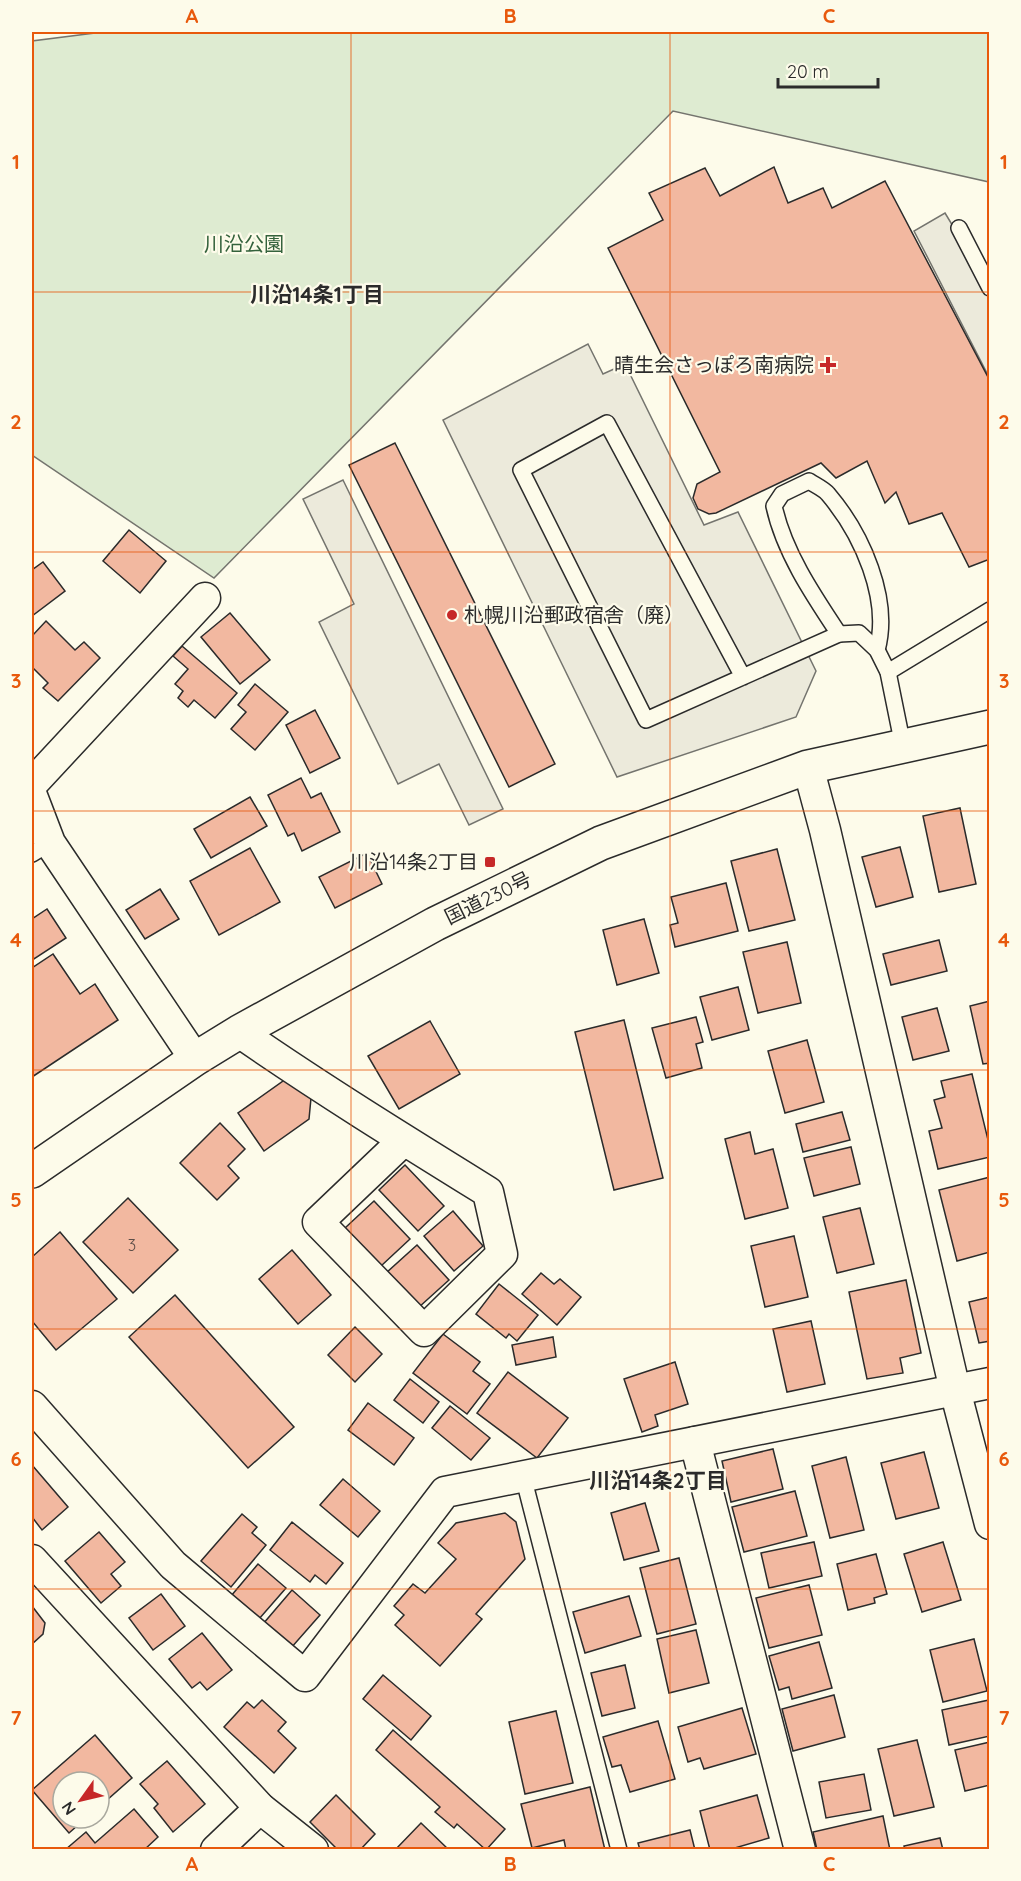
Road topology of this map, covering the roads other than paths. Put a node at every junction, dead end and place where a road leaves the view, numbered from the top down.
1 (959, 228) dead end
2 (990, 288) edge
3 (205, 598) dead end
4 (990, 610) edge
5 (839, 634) junction
6 (877, 650) junction
7 (888, 672) junction
8 (743, 677) junction
9 (990, 728) edge
10 (903, 746) junction
11 (807, 766) junction
12 (32, 784) edge
13 (32, 796) edge
14 (41, 848) edge
15 (239, 1032) junction
16 (195, 1059) junction
17 (404, 1140) junction
18 (32, 1171) edge
19 (990, 1383) edge
20 (955, 1390) junction
21 (32, 1406) edge
22 (695, 1442) junction
23 (523, 1476) junction
24 (990, 1524) edge
25 (32, 1560) edge
26 (260, 1808) junction
27 (216, 1850) edge
28 (313, 1850) edge
29 (619, 1850) edge
30 (800, 1850) edge

1 - 2 lane
3 - 12 street
4 - 7 lane
5 - 6 lane
5 - 6 lane
5 - 8 lane
6 - 7 lane
7 - 10 lane
8 - 8 lane
9 - 10 highway, 国道230号
10 - 11 highway, 国道230号
11 - 15 highway, 国道230号
11 - 20 street
13 - 14 street
14 - 16 street
15 - 16 highway, 国道230号
15 - 17 street
16 - 18 highway, 国道230号
17 - 17 street
19 - 20 street
20 - 22 street
20 - 24 street
21 - 23 street
22 - 23 street
22 - 30 street
23 - 29 lane
25 - 26 street
26 - 27 street
26 - 28 street

